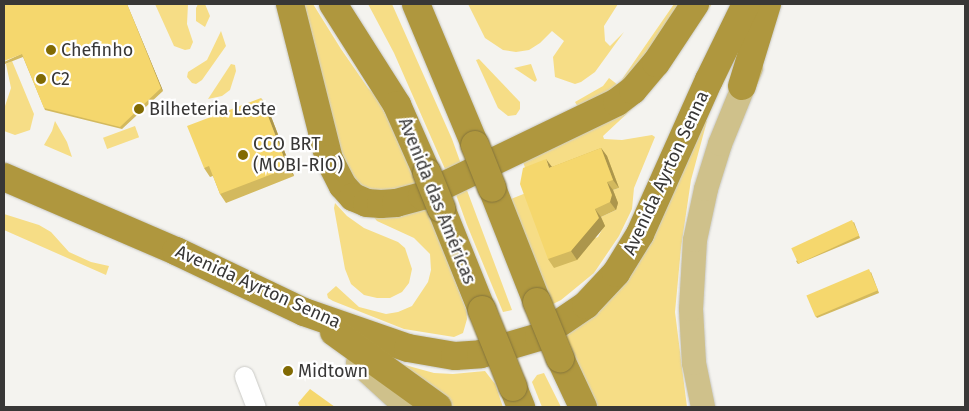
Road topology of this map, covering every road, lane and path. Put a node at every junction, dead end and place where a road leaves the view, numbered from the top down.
1 (290, 4) edge
2 (333, 4) edge
3 (416, 4) edge
4 (695, 4) edge
5 (733, 4) edge
6 (746, 4) edge
7 (767, 4) edge
8 (782, 4) edge
9 (709, 80) junction
10 (742, 86) junction
11 (4, 177) edge
12 (304, 312) junction
13 (244, 376) dead end
14 (517, 397) edge
15 (256, 407) edge
16 (406, 407) edge
17 (438, 407) edge
18 (584, 407) edge
19 (703, 407) edge

1 - 4 highway
2 - 14 highway, Avenida das Américas, bridge
3 - 18 highway, bridge
5 - 9 highway
6 - 9 highway, Avenida Ayrton Senna
7 - 10 highway
8 - 10 main road
9 - 12 highway, Avenida Ayrton Senna
10 - 19 main road
11 - 12 highway, Avenida Ayrton Senna
12 - 16 main road
12 - 17 highway
13 - 15 street

